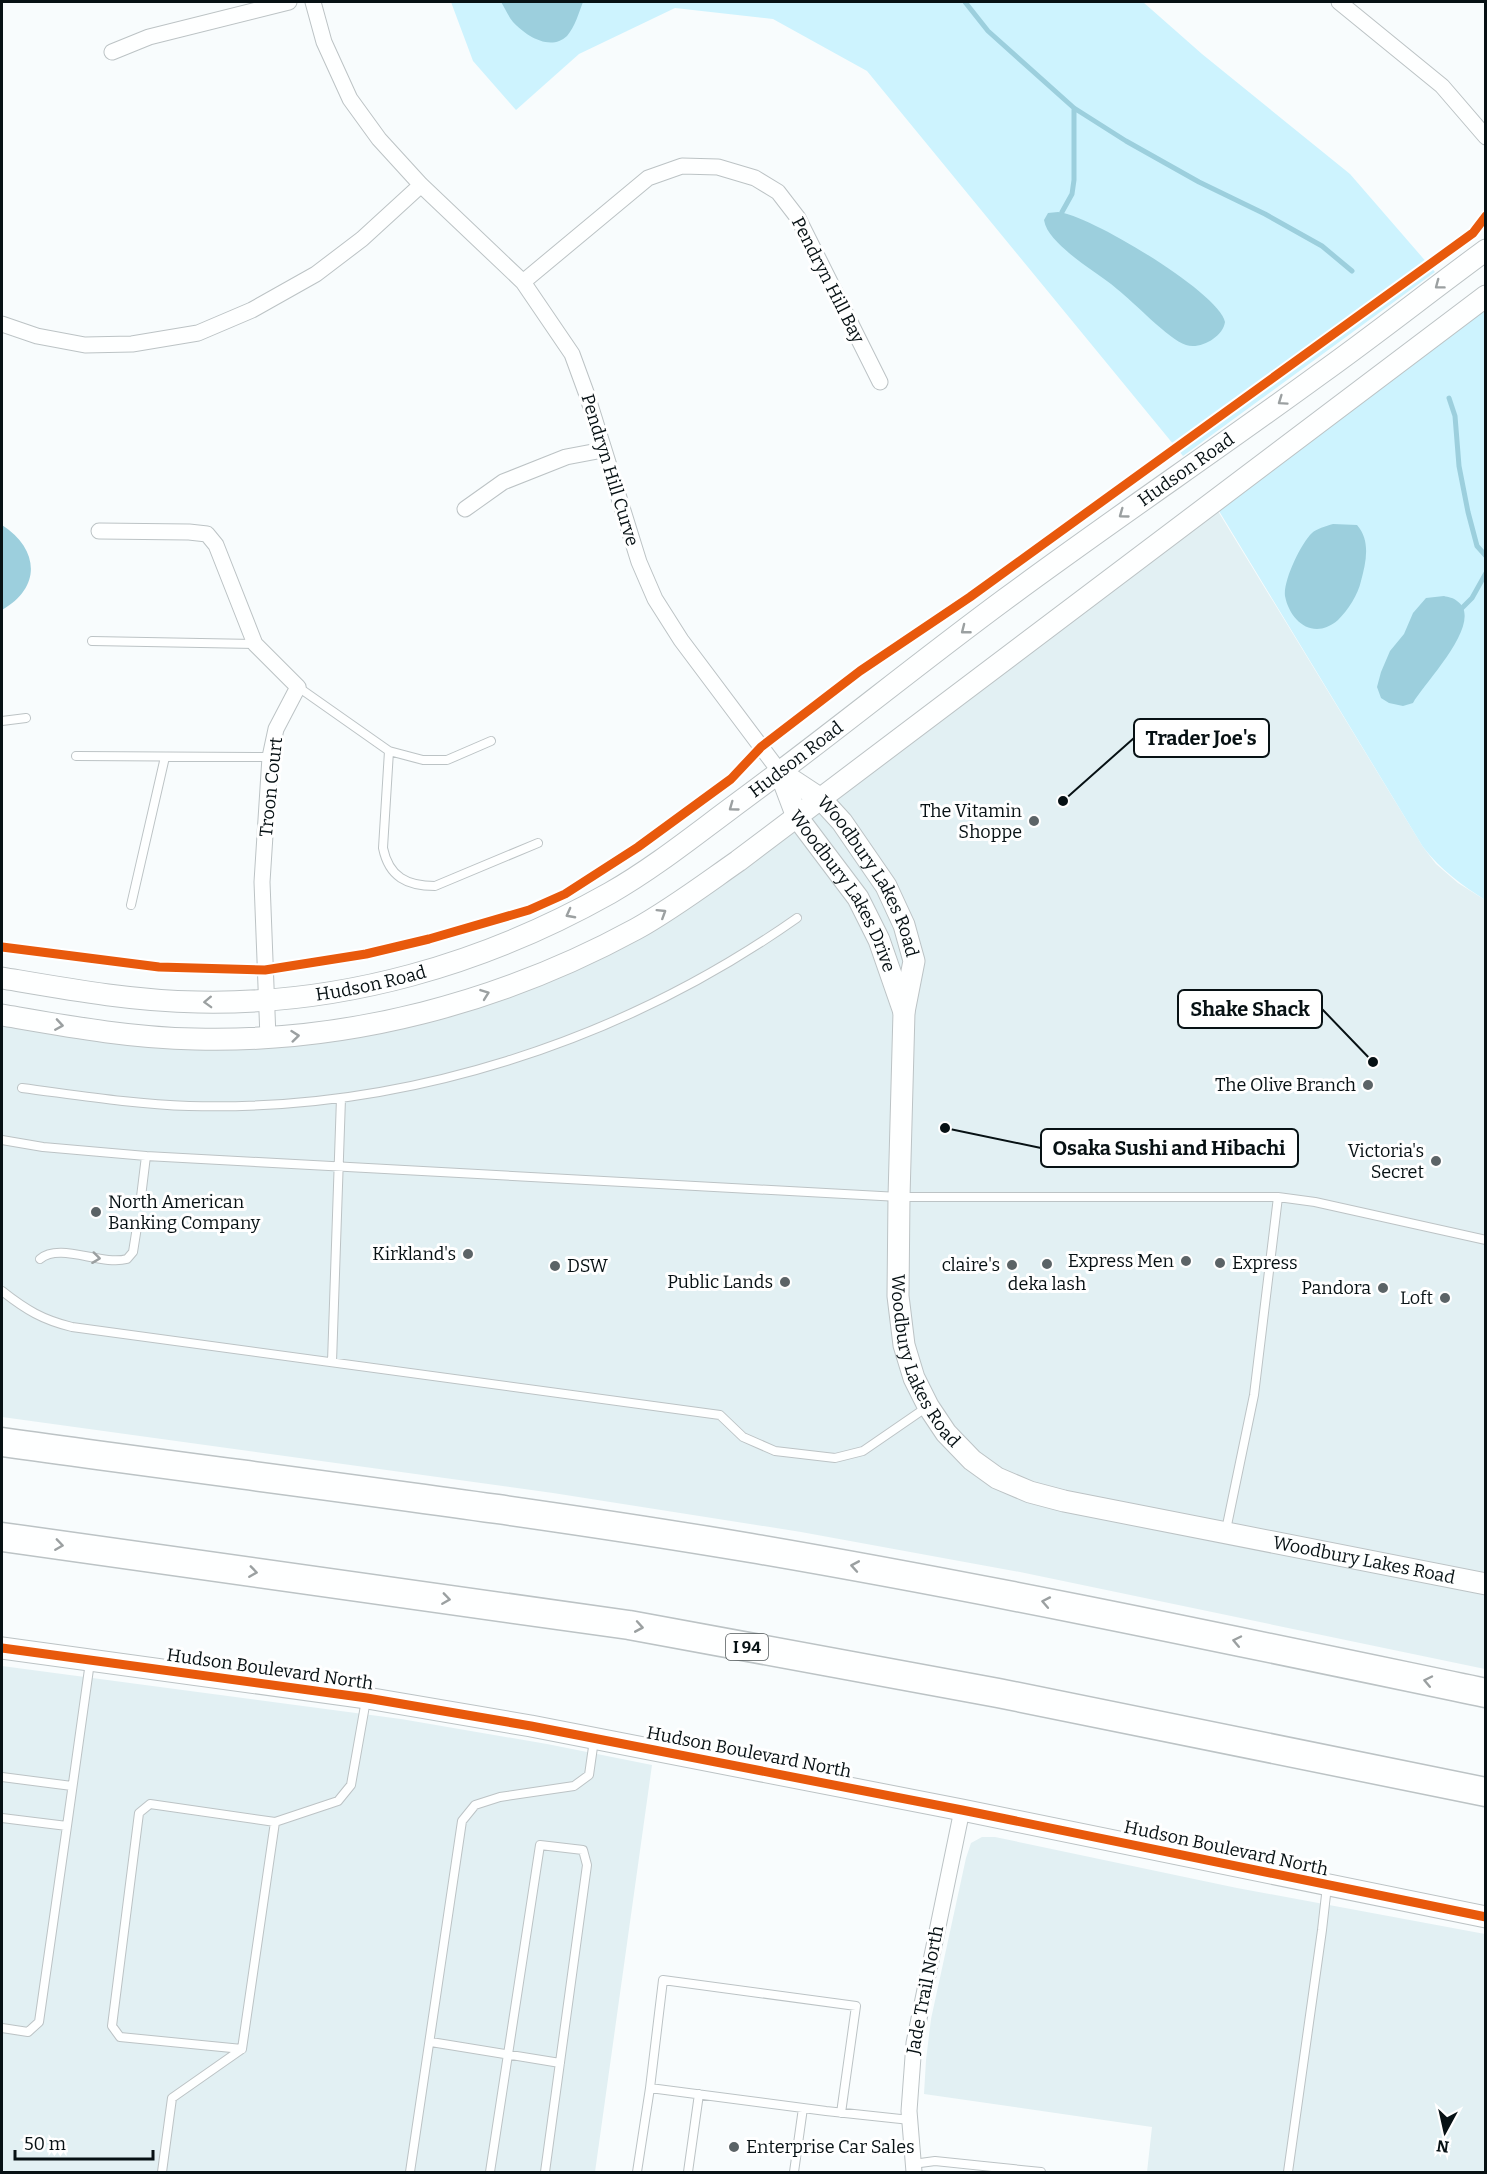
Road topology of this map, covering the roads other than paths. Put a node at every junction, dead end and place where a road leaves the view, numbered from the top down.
1 (289, 2) edge
2 (313, 2) edge
3 (1339, 2) edge
4 (112, 52) dead end
5 (1485, 137) edge
6 (421, 185) junction
7 (1485, 250) edge
8 (523, 282) junction
9 (1485, 296) edge
10 (2, 324) edge
11 (880, 382) dead end
12 (603, 450) junction
13 (465, 509) dead end
14 (99, 531) dead end
15 (92, 641) dead end
16 (255, 644) junction
17 (298, 687) junction
18 (26, 718) dead end
19 (2, 721) edge
20 (491, 741) dead end
21 (389, 751) junction
22 (76, 756) dead end
23 (165, 757) junction
24 (270, 757) junction
25 (780, 772) junction
26 (821, 799) junction
27 (797, 817) junction
28 (538, 843) dead end
29 (131, 905) dead end
30 (797, 918) dead end
31 (2, 978) edge
32 (267, 1000) junction
33 (904, 1011) junction
34 (2, 1015) edge
35 (268, 1038) junction
36 (22, 1088) dead end
37 (341, 1098) junction
38 (2, 1140) edge
39 (146, 1156) junction
40 (339, 1167) junction
41 (899, 1197) junction
42 (1278, 1197) junction
43 (140, 1205) dead end
44 (137, 1227) dead end
45 (1485, 1240) edge
46 (40, 1259) dead end
47 (2, 1291) edge
48 (332, 1362) junction
49 (928, 1406) junction
50 (2, 1442) edge
51 (1225, 1533) junction
52 (2, 1537) edge
53 (1485, 1584) edge
54 (2, 1648) edge
55 (90, 1660) junction
56 (1485, 1694) edge
57 (367, 1698) junction
58 (594, 1738) junction
59 (2, 1777) edge
60 (72, 1786) junction
61 (1485, 1792) edge
62 (962, 1810) junction
63 (2, 1818) edge
64 (275, 1822) junction
65 (67, 1826) junction
66 (1327, 1886) junction
67 (1485, 1917) edge
68 (2, 2028) edge
69 (431, 2042) junction
70 (242, 2049) junction
71 (507, 2055) junction
72 (560, 2062) junction
73 (650, 2088) junction
74 (699, 2094) junction
75 (803, 2108) junction
76 (841, 2113) junction
77 (910, 2120) junction
78 (913, 2168) edge
79 (998, 2170) edge
80 (162, 2172) edge
81 (410, 2172) edge
82 (490, 2172) edge
83 (545, 2172) edge
84 (637, 2172) edge
85 (688, 2172) edge
86 (794, 2172) edge
87 (1041, 2172) edge
88 (1288, 2172) edge

1 - 4 street
2 - 6 street, Pendryn Hill Curve
3 - 5 street
6 - 8 street, Pendryn Hill Curve
6 - 10 street
7 -> 25 street, Hudson Road
8 - 11 street, Pendryn Hill Bay
8 - 12 street, Pendryn Hill Curve
9 - 26 street
12 - 13 street
12 - 25 street, Pendryn Hill Curve
14 - 16 street
15 - 16 lane
16 - 17 street
17 - 21 lane
17 - 24 street, Troon Court
18 - 19 lane
20 - 21 lane
21 - 28 lane
22 - 23 lane
23 - 24 lane
23 - 29 lane
24 - 32 street, Troon Court
25 - 26 street, Woodbury Lakes Road
25 - 27 street, Woodbury Lakes Drive
25 -> 32 street, Hudson Road
26 - 27 street
26 - 33 street, Woodbury Lakes Road
27 - 33 street, Woodbury Lakes Drive
35 -> 27 street
30 - 37 lane
32 -> 31 street, Hudson Road
32 - 35 street, Troon Court
33 - 41 street, Woodbury Lakes Road
34 -> 35 street
36 - 37 lane
37 - 40 lane
38 - 39 lane
39 - 40 lane
39 - 43 lane
40 - 41 lane
40 - 48 lane
41 - 42 lane
41 - 49 street, Woodbury Lakes Road
42 - 45 lane
42 - 51 lane
46 -> 44 lane
47 - 48 lane
48 - 49 lane
49 - 51 street, Woodbury Lakes Road
56 -> 50 highway
51 - 53 street, Woodbury Lakes Road
52 -> 61 highway, I 94
54 - 55 street, Hudson Boulevard North
55 - 57 street, Hudson Boulevard North
55 - 60 lane
57 - 58 street, Hudson Boulevard North
57 - 64 lane
58 - 62 street, Hudson Boulevard North
58 - 69 lane
59 - 60 lane
60 - 65 lane
62 - 66 street, Hudson Boulevard North
62 - 77 street, Jade Trail North
63 - 65 lane
64 - 70 lane
64 - 70 lane
65 - 68 lane
66 - 67 street, Hudson Boulevard North
66 - 88 lane
69 - 71 lane
69 - 81 lane
70 - 80 lane
71 - 72 lane
71 - 72 lane
71 - 82 lane
72 - 83 lane
73 - 74 lane
73 - 76 lane
73 - 84 lane
74 - 75 lane
74 - 85 lane
75 - 76 lane
75 - 86 lane
76 - 77 lane
77 - 78 street, Jade Trail North
78 - 79 lane
79 - 87 lane

